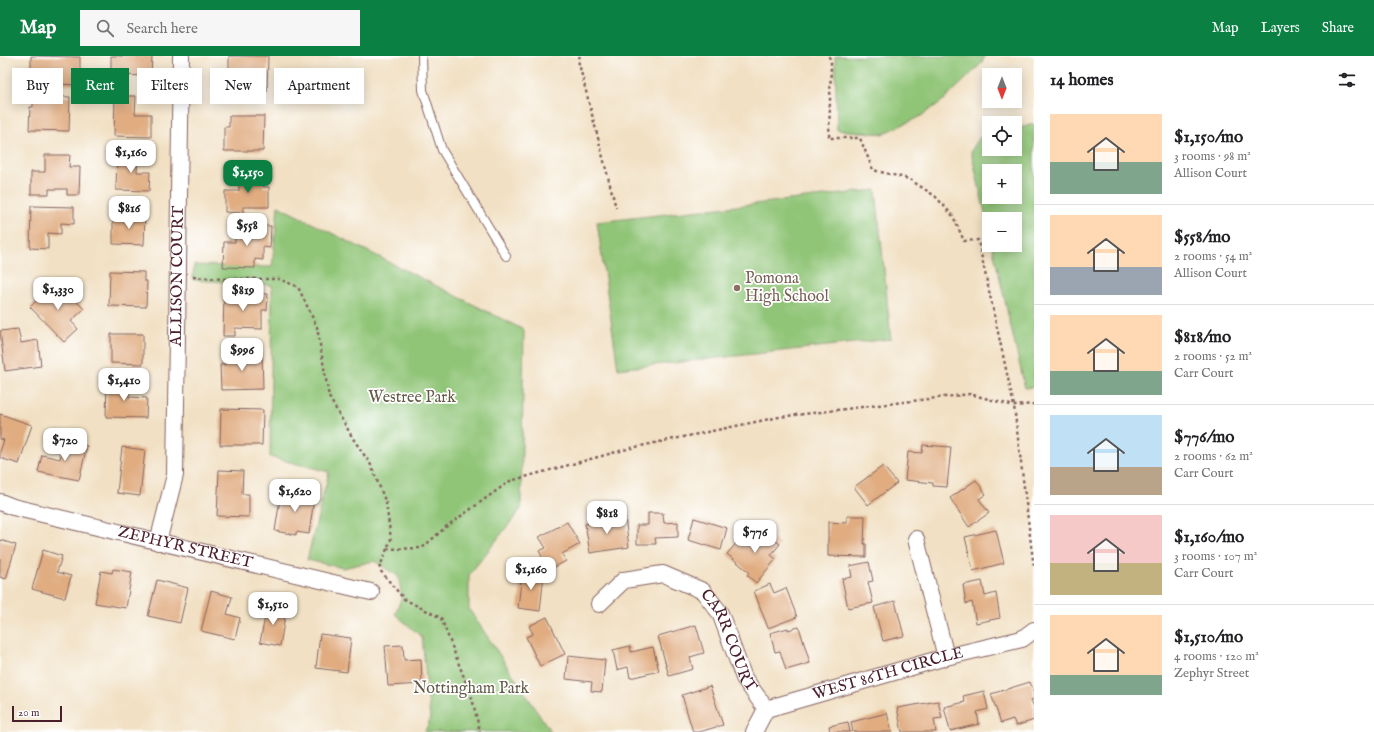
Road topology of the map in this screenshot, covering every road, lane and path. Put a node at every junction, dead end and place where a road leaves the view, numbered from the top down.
1 (181, 56) edge
2 (422, 56) edge
3 (580, 56) edge
4 (829, 56) edge
5 (616, 208) dead end
6 (506, 256) dead end
7 (177, 276) junction
8 (1034, 404) edge
9 (1014, 406) junction
10 (0, 502) edge
11 (916, 539) dead end
12 (158, 542) junction
13 (387, 549) junction
14 (1034, 568) edge
15 (371, 592) dead end
16 (599, 604) dead end
17 (1034, 630) edge
18 (946, 657) junction
19 (766, 709) junction
20 (480, 732) edge
21 (754, 732) edge

1 - 7 street, ALLISON COURT
2 - 6 lane
3 - 5 path
4 - 9 path
7 - 12 street, ALLISON COURT
7 - 13 path
8 - 9 path
9 - 13 path
9 - 14 path
10 - 12 street, ZEPHYR STREET
11 - 18 street
12 - 15 street, ZEPHYR STREET
13 - 20 path
16 - 19 street, CARR COURT
17 - 18 street, WEST 86TH CIRCLE
18 - 19 street, WEST 86TH CIRCLE
19 - 21 street

